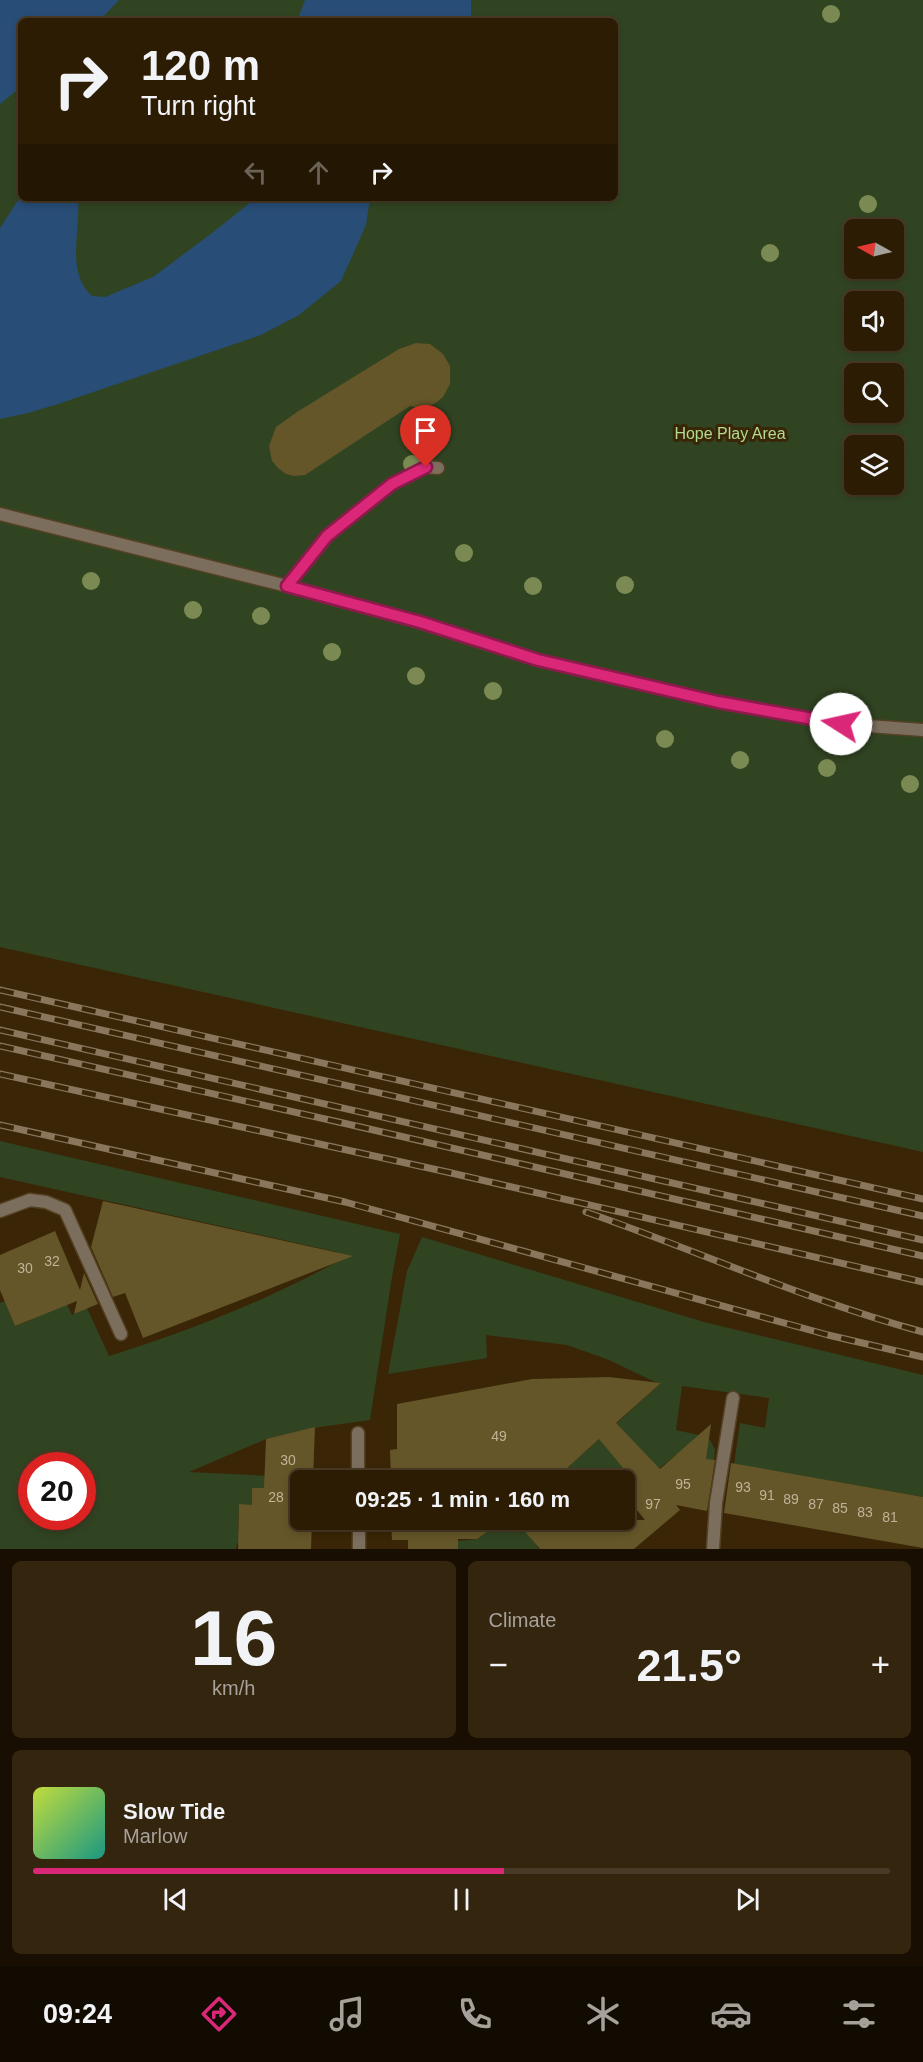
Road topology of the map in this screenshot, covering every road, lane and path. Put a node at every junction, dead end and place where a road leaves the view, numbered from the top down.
1 (438, 468) dead end
2 (0, 514) edge
3 (287, 586) junction
4 (923, 730) edge
5 (0, 1210) edge
6 (121, 1334) dead end
7 (733, 1398) dead end
8 (358, 1433) dead end
9 (358, 1470) edge
10 (358, 1530) edge
11 (359, 1549) edge
12 (713, 1549) edge

1 - 3 street
2 - 3 street
3 - 4 street
5 - 6 street
7 - 12 street
8 - 9 street
10 - 11 street

